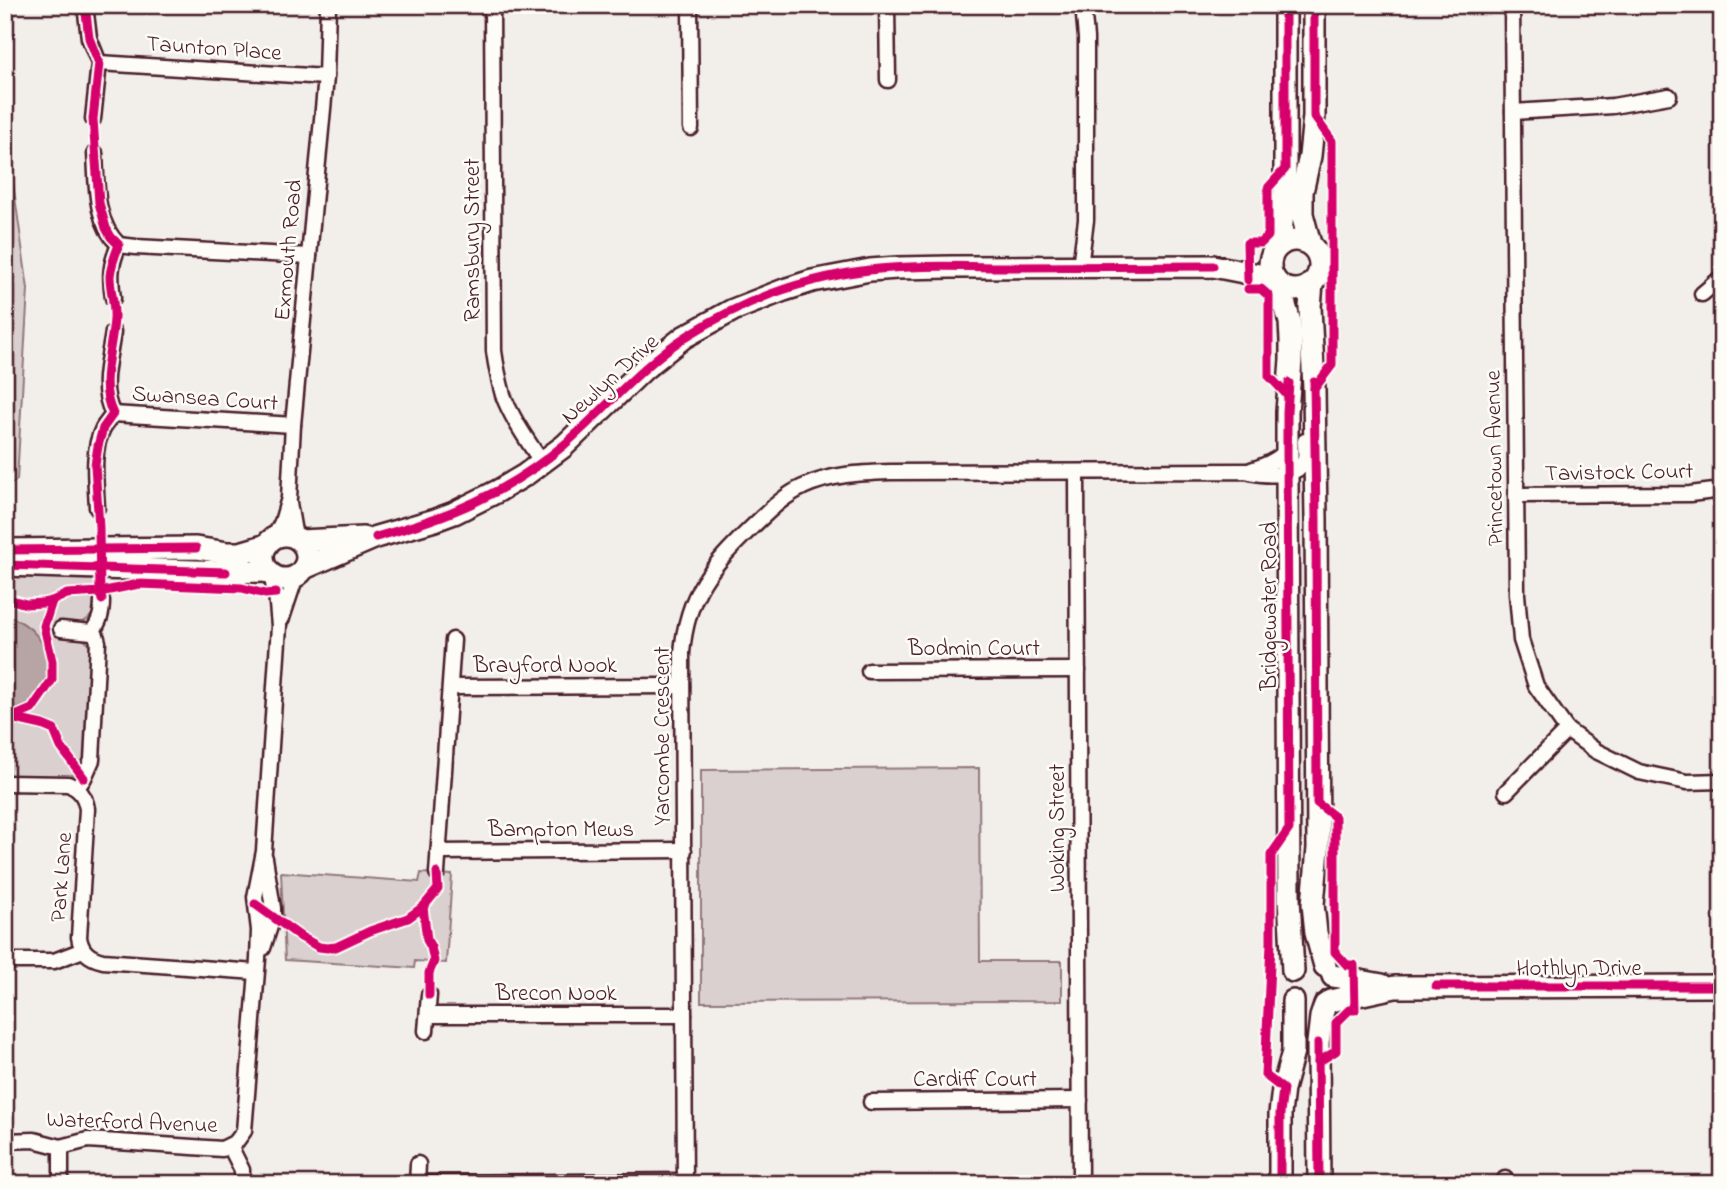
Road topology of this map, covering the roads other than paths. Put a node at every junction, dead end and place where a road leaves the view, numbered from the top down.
1 (85, 5) edge
2 (328, 5) edge
3 (492, 5) edge
4 (690, 5) edge
5 (887, 5) edge
6 (1083, 5) edge
7 (1285, 5) edge
8 (1314, 5) edge
9 (1512, 5) edge
10 (99, 63) junction
11 (326, 77) junction
12 (887, 80) dead end
13 (1669, 96) dead end
14 (1513, 112) junction
15 (93, 119) dead end
16 (691, 128) dead end
17 (95, 153) dead end
18 (1310, 244) junction
19 (119, 245) junction
20 (1277, 248) junction
21 (309, 256) junction
22 (1213, 266) junction
23 (1086, 267) junction
24 (1722, 277) edge
25 (1276, 282) junction
26 (1312, 283) junction
27 (1702, 294) dead end
28 (113, 299) dead end
29 (113, 332) dead end
30 (1314, 389) junction
31 (113, 414) junction
32 (293, 425) junction
33 (1287, 451) junction
34 (542, 463) junction
35 (1246, 471) junction
36 (1077, 472) junction
37 (1287, 474) junction
38 (1722, 490) edge
39 (1516, 495) junction
40 (289, 498) junction
41 (97, 508) dead end
42 (376, 537) junction
43 (284, 540) junction
44 (5, 550) edge
45 (5, 565) edge
46 (269, 572) junction
47 (300, 572) junction
48 (102, 600) dead end
49 (279, 626) junction
50 (61, 629) dead end
51 (92, 632) junction
52 (453, 640) dead end
53 (1078, 670) junction
54 (869, 671) dead end
55 (682, 686) junction
56 (450, 687) junction
57 (1567, 730) junction
58 (1722, 780) edge
59 (5, 783) edge
60 (77, 788) junction
61 (1506, 792) dead end
62 (684, 850) junction
63 (438, 852) junction
64 (437, 873) dead end
65 (83, 950) junction
66 (5, 961) edge
67 (257, 965) junction
68 (1293, 971) junction
69 (1329, 971) junction
70 (1722, 986) edge
71 (1395, 987) junction
72 (429, 995) dead end
73 (1293, 1001) junction
74 (1328, 1003) junction
75 (684, 1014) junction
76 (428, 1015) junction
77 (426, 1031) dead end
78 (1080, 1100) junction
79 (871, 1102) dead end
80 (5, 1140) edge
81 (61, 1146) junction
82 (230, 1146) junction
83 (418, 1164) dead end
84 (685, 1182) edge
85 (417, 1183) edge
86 (61, 1184) edge
87 (242, 1184) edge
88 (1080, 1184) edge
89 (1280, 1184) edge
90 (1319, 1184) edge

1 - 10 street
2 - 11 street, Exmouth Road
3 - 34 street, Ramsbury Street
4 - 16 street
5 - 12 street
6 - 23 street
7 - 20 street
8 - 18 street
9 - 14 street, Princetown Avenue
10 - 11 street, Taunton Place
10 - 15 street
11 - 21 street, Exmouth Road
13 - 14 street
14 - 39 street, Princetown Avenue
17 - 19 street
18 - 20 street
18 - 26 street
19 - 21 street
19 - 28 street
20 - 22 street, Newlyn Drive
20 - 25 street
21 - 32 street, Exmouth Road
22 - 23 street, Newlyn Drive
22 - 25 street, Newlyn Drive
23 - 34 street, Newlyn Drive
24 - 27 street
25 - 26 street
25 - 33 street, Bridgewater Road
26 - 30 street
29 - 31 street, Swansea Court
30 - 37 street
30 - 69 street
31 - 32 street, Swansea Court
31 - 41 street, Swansea Court
32 - 40 street, Exmouth Road
33 - 35 street, Yarcombe Crescent
33 - 37 street, Bridgewater Road
34 - 42 street, Newlyn Drive
35 - 36 street, Yarcombe Crescent
35 - 37 street, Yarcombe Crescent
36 - 53 street, Woking Street
36 - 55 street, Yarcombe Crescent
37 - 68 street, Bridgewater Road
38 - 39 street, Tavistock Court
39 - 57 street, Princetown Avenue
40 - 43 street, Exmouth Road
40 - 43 street, Exmouth Road
42 - 43 street, Newlyn Drive
42 - 47 street, Newlyn Drive
43 - 44 street, Newlyn Drive
43 - 46 street
43 - 47 street
45 - 46 street
46 - 47 street
46 - 49 street, Waterford Avenue
47 - 49 street, Waterford Avenue
48 - 51 street
49 - 67 street, Waterford Avenue
50 - 51 street
51 - 60 street
52 - 56 street, Brayford Nook
53 - 54 street, Bodmin Court
53 - 78 street, Woking Street
55 - 56 street, Brayford Nook
55 - 62 street, Yarcombe Crescent
56 - 63 street, Brayford Nook
57 - 58 street, Princetown Avenue
57 - 61 street
59 - 60 street
60 - 65 street, Park Lane
62 - 63 street, Bampton Mews
62 - 75 street, Yarcombe Crescent
63 - 64 street
65 - 66 street
65 - 67 street, Park Lane
67 - 82 street, Waterford Avenue
68 - 69 street
68 - 73 street
69 - 71 street, Hothlyn Drive
69 - 74 street
70 - 71 street, Hothlyn Drive
71 - 74 street, Hothlyn Drive
72 - 76 street
73 - 74 street
73 - 89 street
74 - 90 street
75 - 76 street, Brecon Nook
75 - 84 street, Yarcombe Crescent
76 - 77 street
78 - 79 street, Cardiff Court
78 - 88 street, Woking Street
80 - 81 street, Waterford Avenue
81 - 82 street, Waterford Avenue
81 - 86 street
82 - 87 street
83 - 85 street
84 - 85 street

